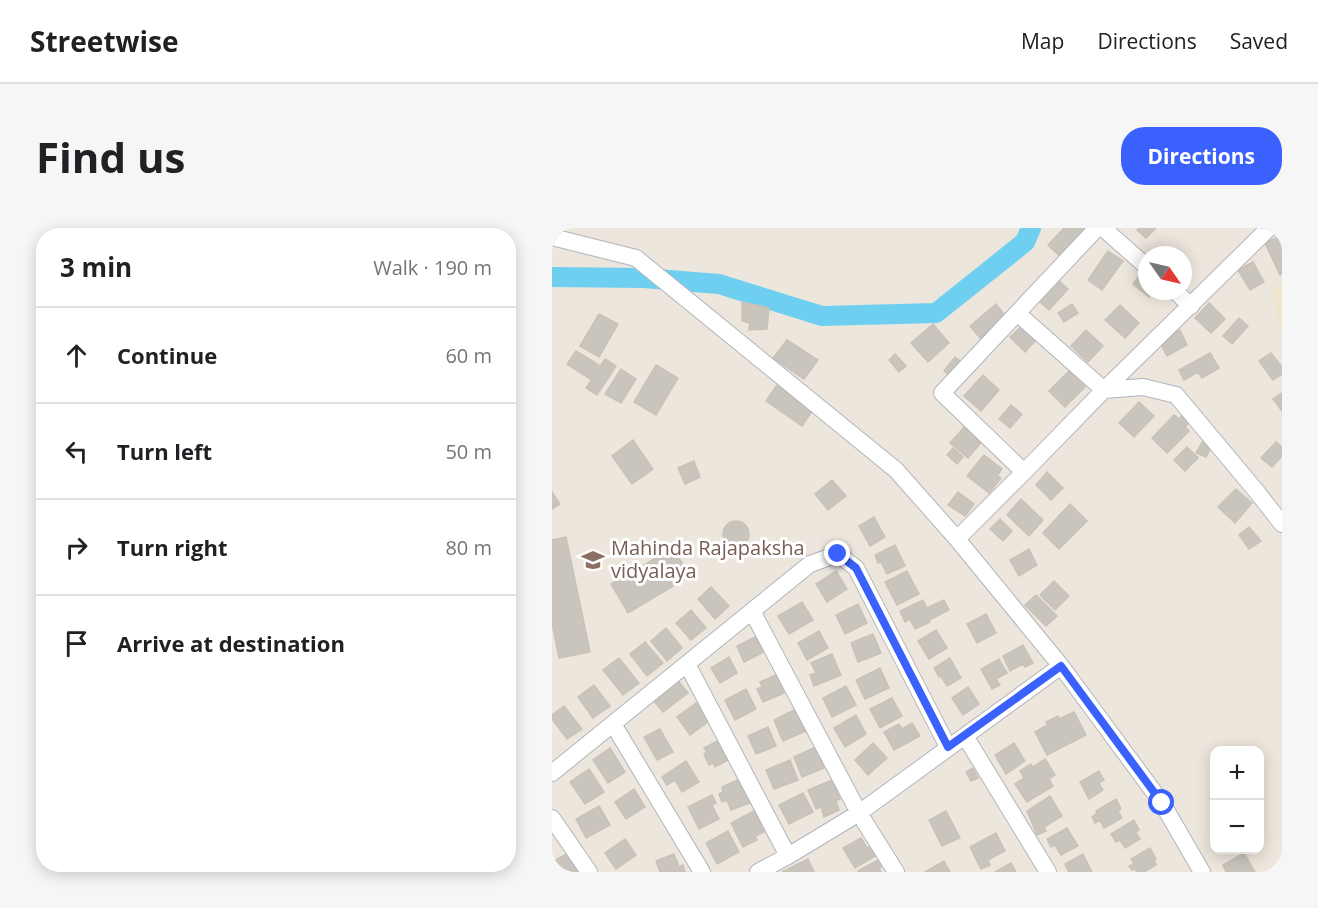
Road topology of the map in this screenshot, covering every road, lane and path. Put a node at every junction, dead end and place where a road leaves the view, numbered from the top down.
1 (1097, 228) edge
2 (1103, 228) edge
3 (1269, 228) edge
4 (552, 237) edge
5 (1138, 259) edge
6 (1185, 300) edge
7 (1191, 306) junction
8 (1017, 313) junction
9 (1104, 390) junction
10 (1024, 472) junction
11 (1282, 524) edge
12 (957, 539) junction
13 (752, 611) junction
14 (687, 664) junction
15 (1061, 666) junction
16 (613, 724) junction
17 (965, 736) junction
18 (948, 747) junction
19 (552, 773) edge
20 (859, 813) junction
21 (552, 818) edge
22 (788, 856) junction
23 (765, 870) edge
24 (589, 872) edge
25 (702, 872) edge
26 (896, 872) edge
27 (1048, 872) edge
28 (1202, 872) edge

1 - 8 street
2 - 5 street
3 - 7 street
4 - 12 street
6 - 7 street
7 - 9 street
8 - 9 street
8 - 10 street
9 - 10 street
9 - 11 street
10 - 12 street
12 - 15 street
13 - 14 street
13 - 18 street
13 - 20 street
14 - 16 street
14 - 22 street
15 - 17 street
15 - 28 street
16 - 19 street
16 - 25 street
17 - 18 street
17 - 27 street
18 - 20 street
20 - 22 street
20 - 26 street
21 - 24 street
22 - 23 street

